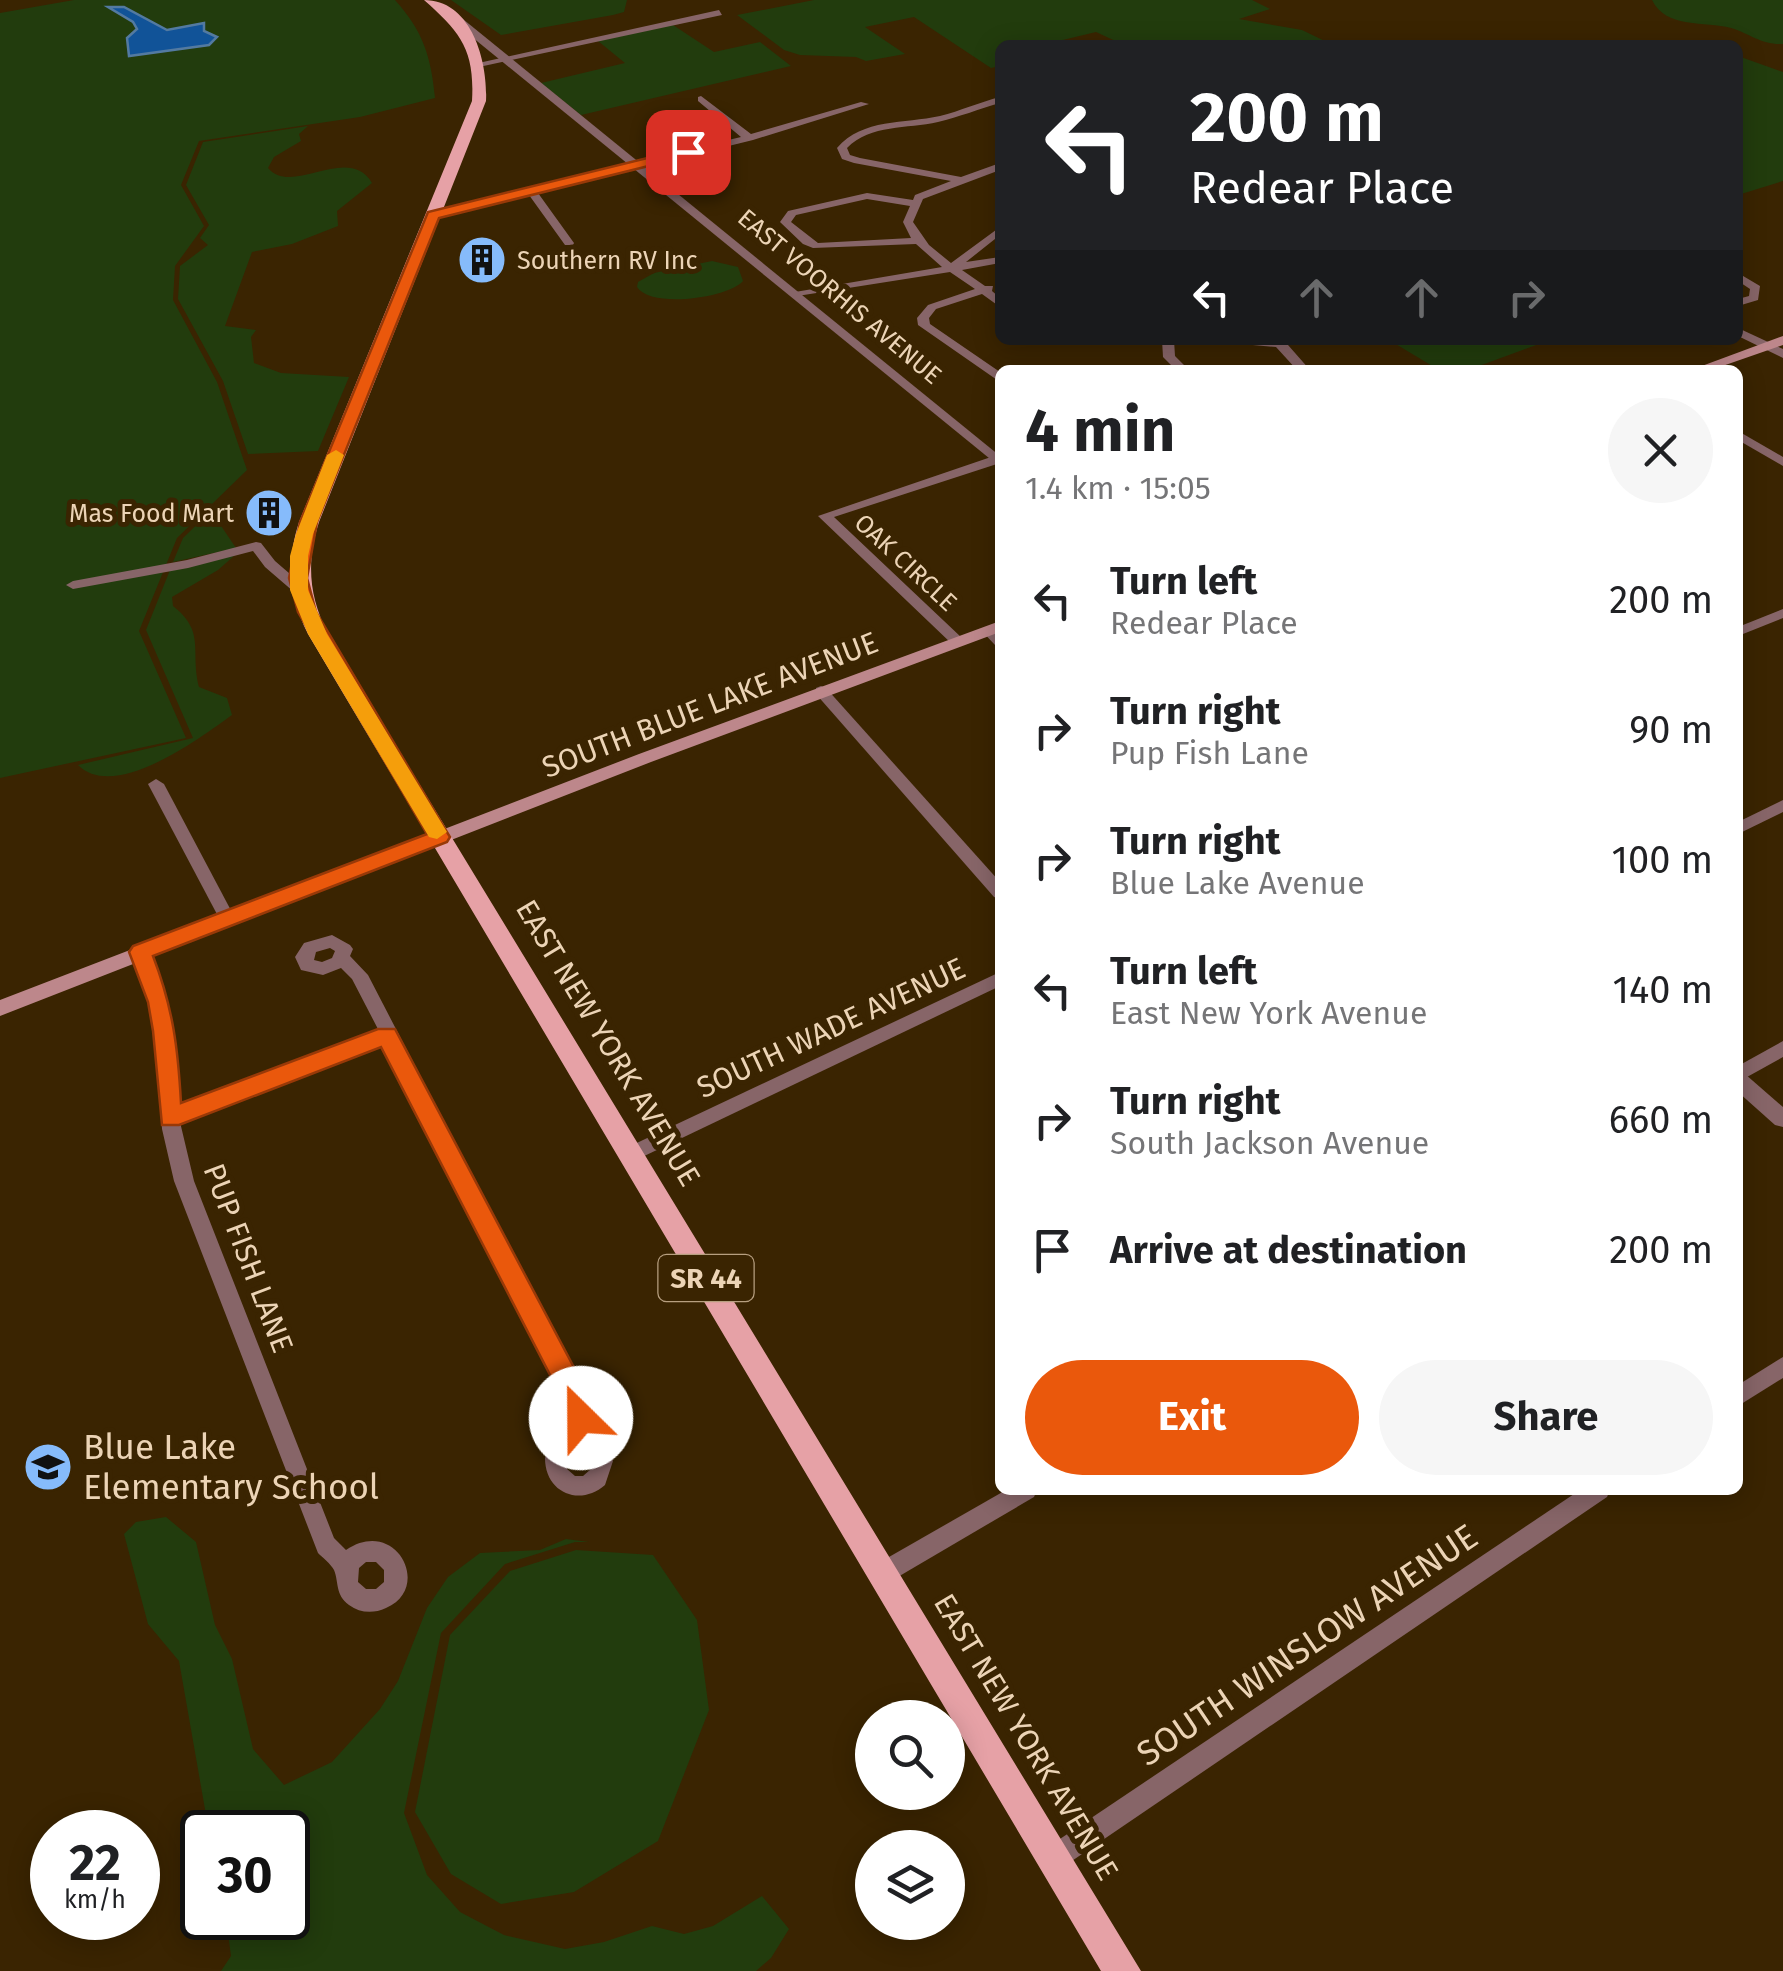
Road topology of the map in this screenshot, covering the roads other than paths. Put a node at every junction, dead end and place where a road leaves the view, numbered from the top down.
1 (430, 0) edge
2 (449, 13) junction
3 (719, 14) dead end
4 (456, 35) junction
5 (473, 46) junction
6 (505, 59) junction
7 (474, 67) junction
8 (701, 99) dead end
9 (995, 102) edge
10 (864, 104) dead end
11 (749, 138) junction
12 (636, 164) junction
13 (995, 168) edge
14 (960, 180) junction
15 (530, 190) junction
16 (914, 203) junction
17 (433, 215) junction
18 (995, 234) edge
19 (916, 240) junction
20 (570, 243) dead end
21 (995, 261) edge
22 (950, 269) junction
23 (1743, 279) edge
24 (995, 288) edge
25 (986, 289) junction
26 (795, 295) junction
27 (995, 299) edge
28 (1743, 301) edge
29 (1743, 332) edge
30 (1783, 340) edge
31 (1765, 345) junction
32 (1783, 354) edge
33 (1711, 365) edge
34 (995, 374) edge
35 (1743, 439) edge
36 (995, 459) edge
37 (995, 462) edge
38 (1783, 462) edge
39 (73, 585) dead end
40 (299, 590) junction
41 (1783, 613) edge
42 (1743, 630) edge
43 (995, 633) edge
44 (957, 641) junction
45 (821, 692) junction
46 (156, 784) dead end
47 (1783, 805) edge
48 (1743, 826) edge
49 (440, 837) junction
50 (995, 887) edge
51 (227, 918) junction
52 (140, 952) junction
53 (342, 959) dead end
54 (995, 980) edge
55 (0, 1008) edge
56 (386, 1035) junction
57 (1783, 1048) edge
58 (1743, 1074) edge
59 (1743, 1082) edge
60 (170, 1118) junction
61 (1783, 1119) edge
62 (630, 1154) junction
63 (1783, 1366) edge
64 (1743, 1394) edge
65 (583, 1440) dead end
66 (1017, 1495) edge
67 (1593, 1495) edge
68 (348, 1569) dead end
69 (883, 1573) junction
70 (1054, 1858) junction
71 (1122, 1971) edge

1 - 2 main road, EAST NEW YORK AVENUE / SR 44
1 - 4 main road, EAST NEW YORK AVENUE / SR 44
2 - 5 main road, EAST NEW YORK AVENUE / SR 44
2 - 6 street, EAST VOORHIS AVENUE
3 - 6 street
4 - 5 street, EAST VOORHIS AVENUE
4 - 7 main road, EAST NEW YORK AVENUE / SR 44
5 - 6 street, EAST VOORHIS AVENUE
5 - 7 main road, EAST NEW YORK AVENUE / SR 44
6 - 7 street
6 - 12 street, EAST VOORHIS AVENUE
7 - 17 main road, EAST NEW YORK AVENUE / SR 44
8 - 11 street
9 - 14 street
10 - 11 street
11 - 12 street
12 - 15 street
12 - 26 street, EAST VOORHIS AVENUE
13 - 14 street
14 - 16 street
15 - 17 street
15 - 20 street
16 - 19 street
16 - 19 street
17 - 40 main road, EAST NEW YORK AVENUE / SR 44
18 - 22 street
19 - 22 street
21 - 22 street
22 - 25 street
22 - 26 street
23 - 28 street
24 - 25 street
25 - 27 street
25 - 34 street
26 - 36 street, EAST VOORHIS AVENUE
29 - 31 street
30 - 31 main road
31 - 32 street
31 - 33 main road
35 - 38 street
37 - 44 street, OAK CIRCLE
39 - 40 street
40 - 49 main road, EAST NEW YORK AVENUE / SR 44
41 - 42 street
43 - 44 main road, SOUTH BLUE LAKE AVENUE
44 - 45 main road, SOUTH BLUE LAKE AVENUE
45 - 49 main road, SOUTH BLUE LAKE AVENUE
45 - 50 street
46 - 51 street
47 - 48 street
49 - 51 main road, SOUTH BLUE LAKE AVENUE
49 - 62 main road, EAST NEW YORK AVENUE / SR 44
51 - 52 main road, SOUTH BLUE LAKE AVENUE
52 - 55 main road, SOUTH BLUE LAKE AVENUE
52 - 60 street, PUP FISH LANE
53 - 56 street
54 - 62 street, SOUTH WADE AVENUE
56 - 60 street
56 - 65 street
57 - 58 street
59 - 61 street
60 - 68 street, PUP FISH LANE
62 - 69 main road, EAST NEW YORK AVENUE / SR 44
63 - 64 street
66 - 69 street
67 - 70 street, SOUTH WINSLOW AVENUE
69 - 70 main road, EAST NEW YORK AVENUE / SR 44
70 - 71 main road, EAST NEW YORK AVENUE / SR 44

